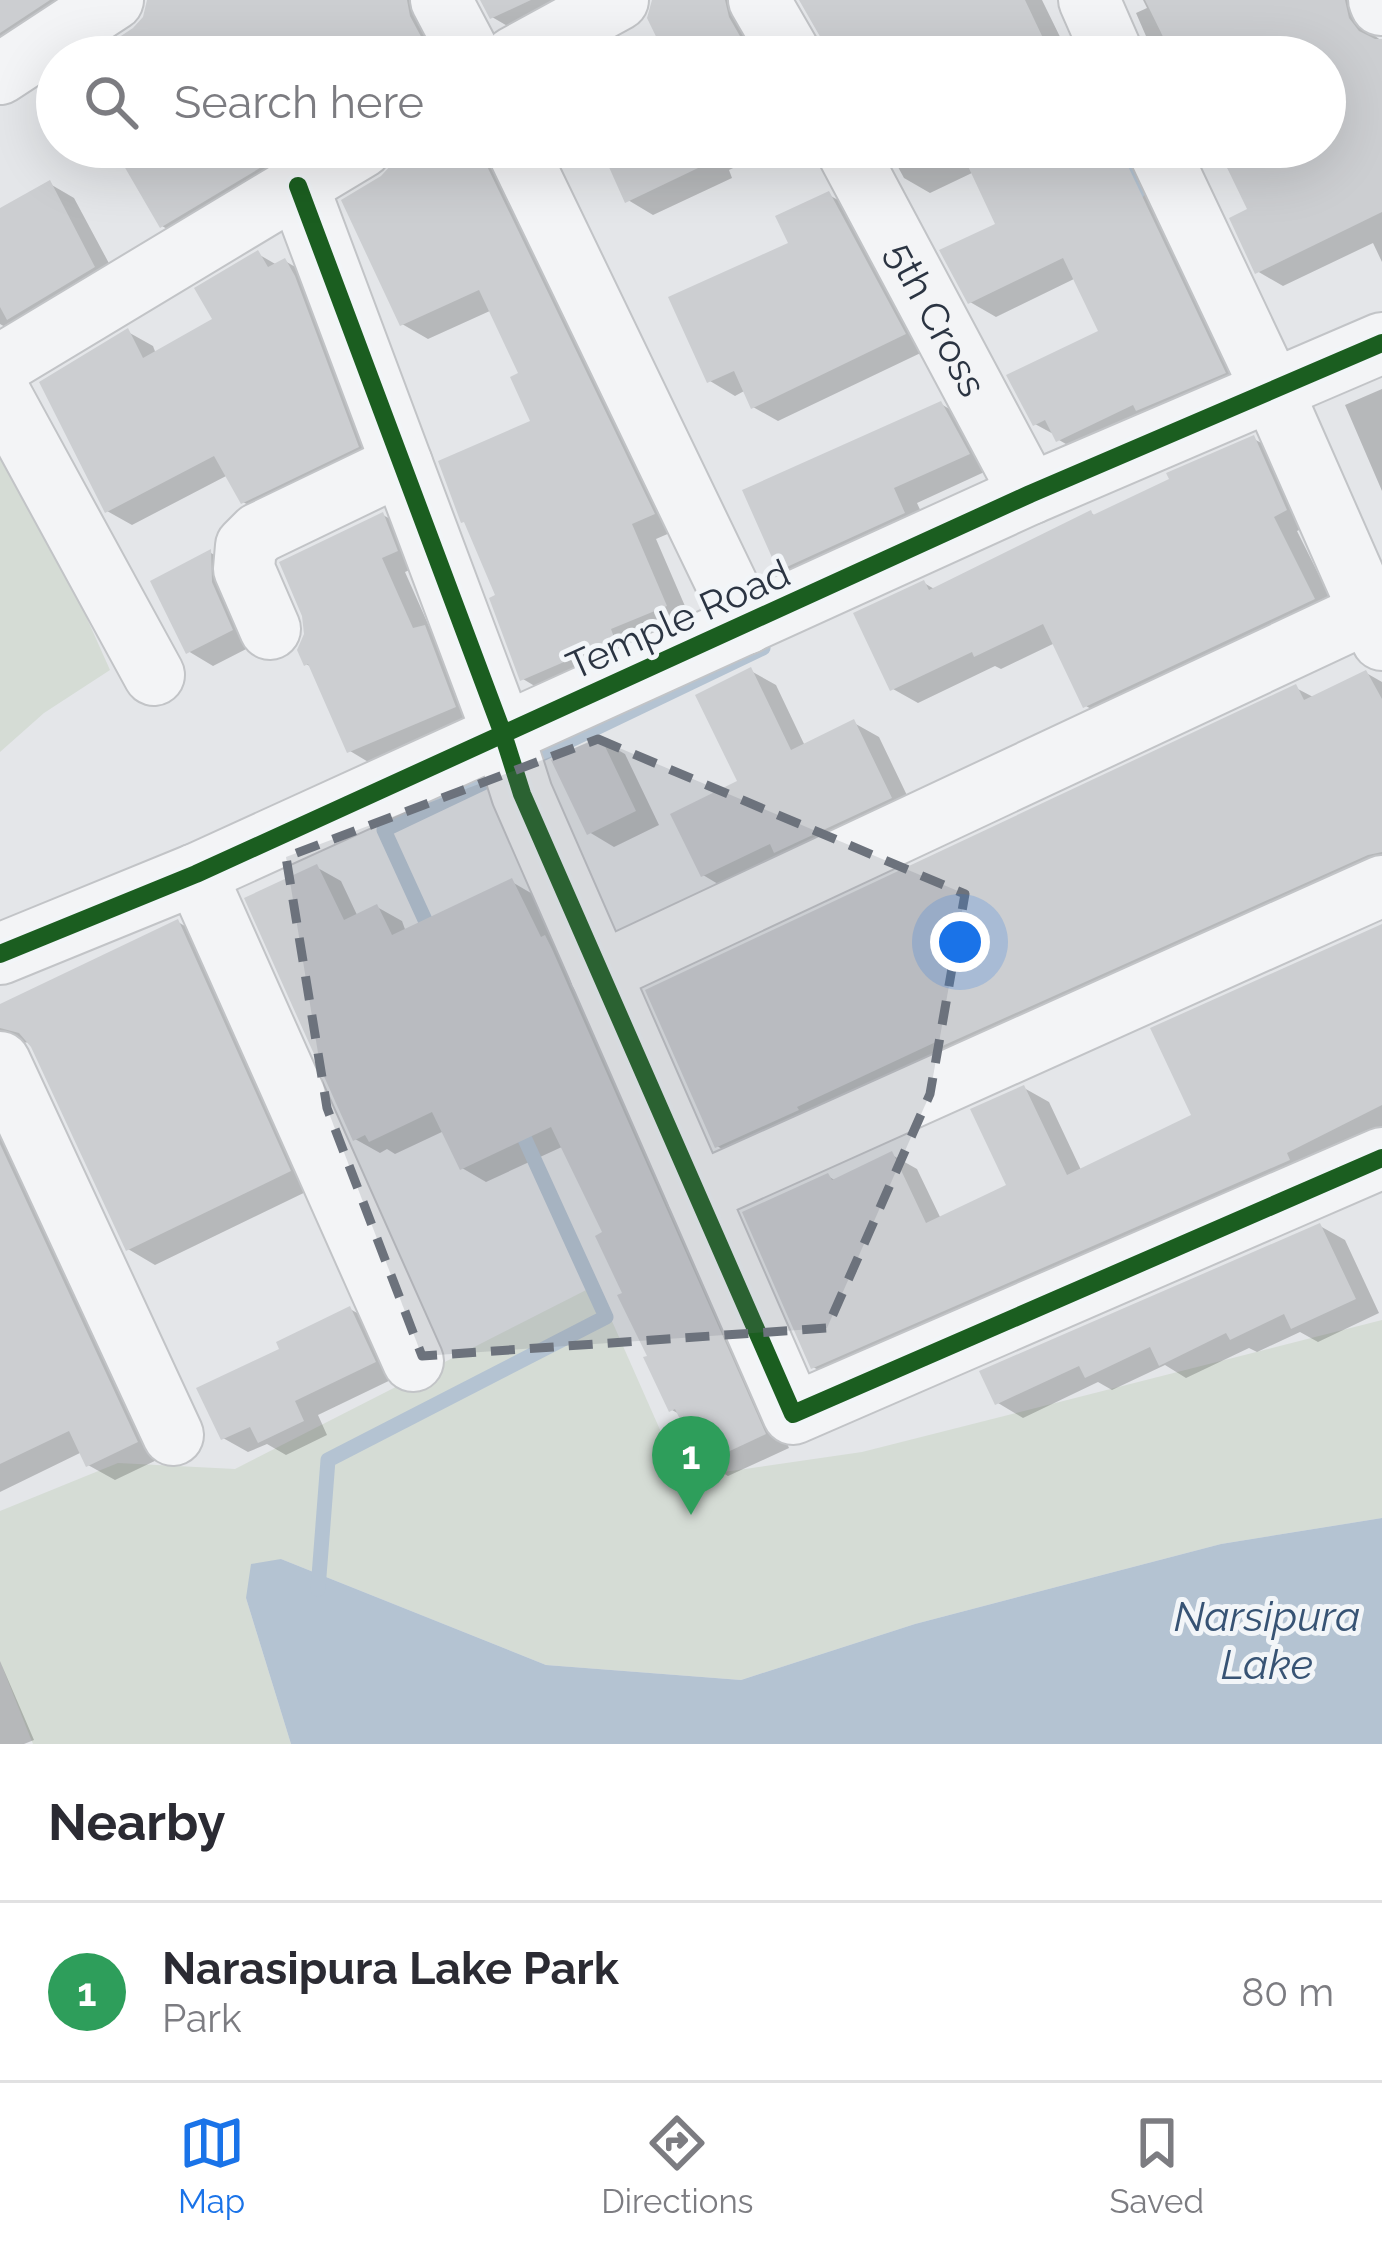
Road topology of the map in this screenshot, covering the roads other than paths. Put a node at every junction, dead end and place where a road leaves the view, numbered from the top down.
1 (113, 0) edge
2 (441, 0) edge
3 (618, 0) edge
4 (759, 0) edge
5 (1089, 0) edge
6 (58, 36) edge
7 (460, 36) edge
8 (552, 36) edge
9 (780, 36) edge
10 (1105, 36) edge
11 (36, 50) edge
12 (0, 74) edge
13 (328, 168) edge
14 (525, 168) edge
15 (856, 168) edge
16 (1163, 168) edge
17 (298, 186) junction
18 (1382, 343) edge
19 (0, 365) edge
20 (0, 392) edge
21 (1234, 406) junction
22 (402, 464) junction
23 (1030, 494) junction
24 (746, 624) junction
25 (1376, 626) edge
26 (270, 629) dead end
27 (154, 675) dead end
28 (511, 759) junction
29 (196, 874) junction
30 (1382, 886) edge
31 (0, 954) edge
32 (600, 973) junction
33 (0, 1062) edge
34 (1382, 1158) edge
35 (697, 1194) junction
36 (413, 1361) dead end
37 (172, 1435) dead end

1 - 6 street
2 - 7 street
3 - 8 street
4 - 9 street
5 - 10 street
11 - 12 street
13 - 17 street
14 - 24 street
15 - 23 street, 5th Cross
16 - 21 street
17 - 19 street
17 - 22 street
18 - 21 street, Temple Road
20 - 27 street
21 - 23 street, Temple Road
21 - 25 street
22 - 26 street
22 - 28 street
23 - 24 street, Temple Road
24 - 28 street, Temple Road
25 - 32 street
28 - 29 street, Temple Road
28 - 32 street
29 - 31 street, Temple Road
29 - 36 street
30 - 35 street
32 - 35 street
33 - 37 street
34 - 35 street

